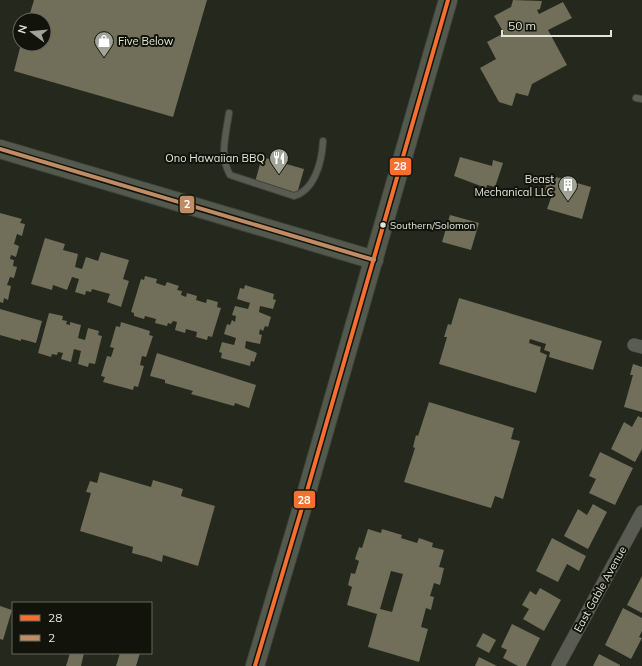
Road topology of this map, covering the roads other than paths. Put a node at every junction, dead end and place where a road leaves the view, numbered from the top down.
1 (448, 0) edge
2 (230, 114) dead end
3 (323, 141) dead end
4 (0, 149) edge
5 (374, 260) junction
6 (642, 512) edge
7 (255, 666) edge
8 (558, 666) edge

1 - 5 main road
2 - 3 lane
4 - 5 main road
5 - 7 main road
6 - 8 street, East Gable Avenue

